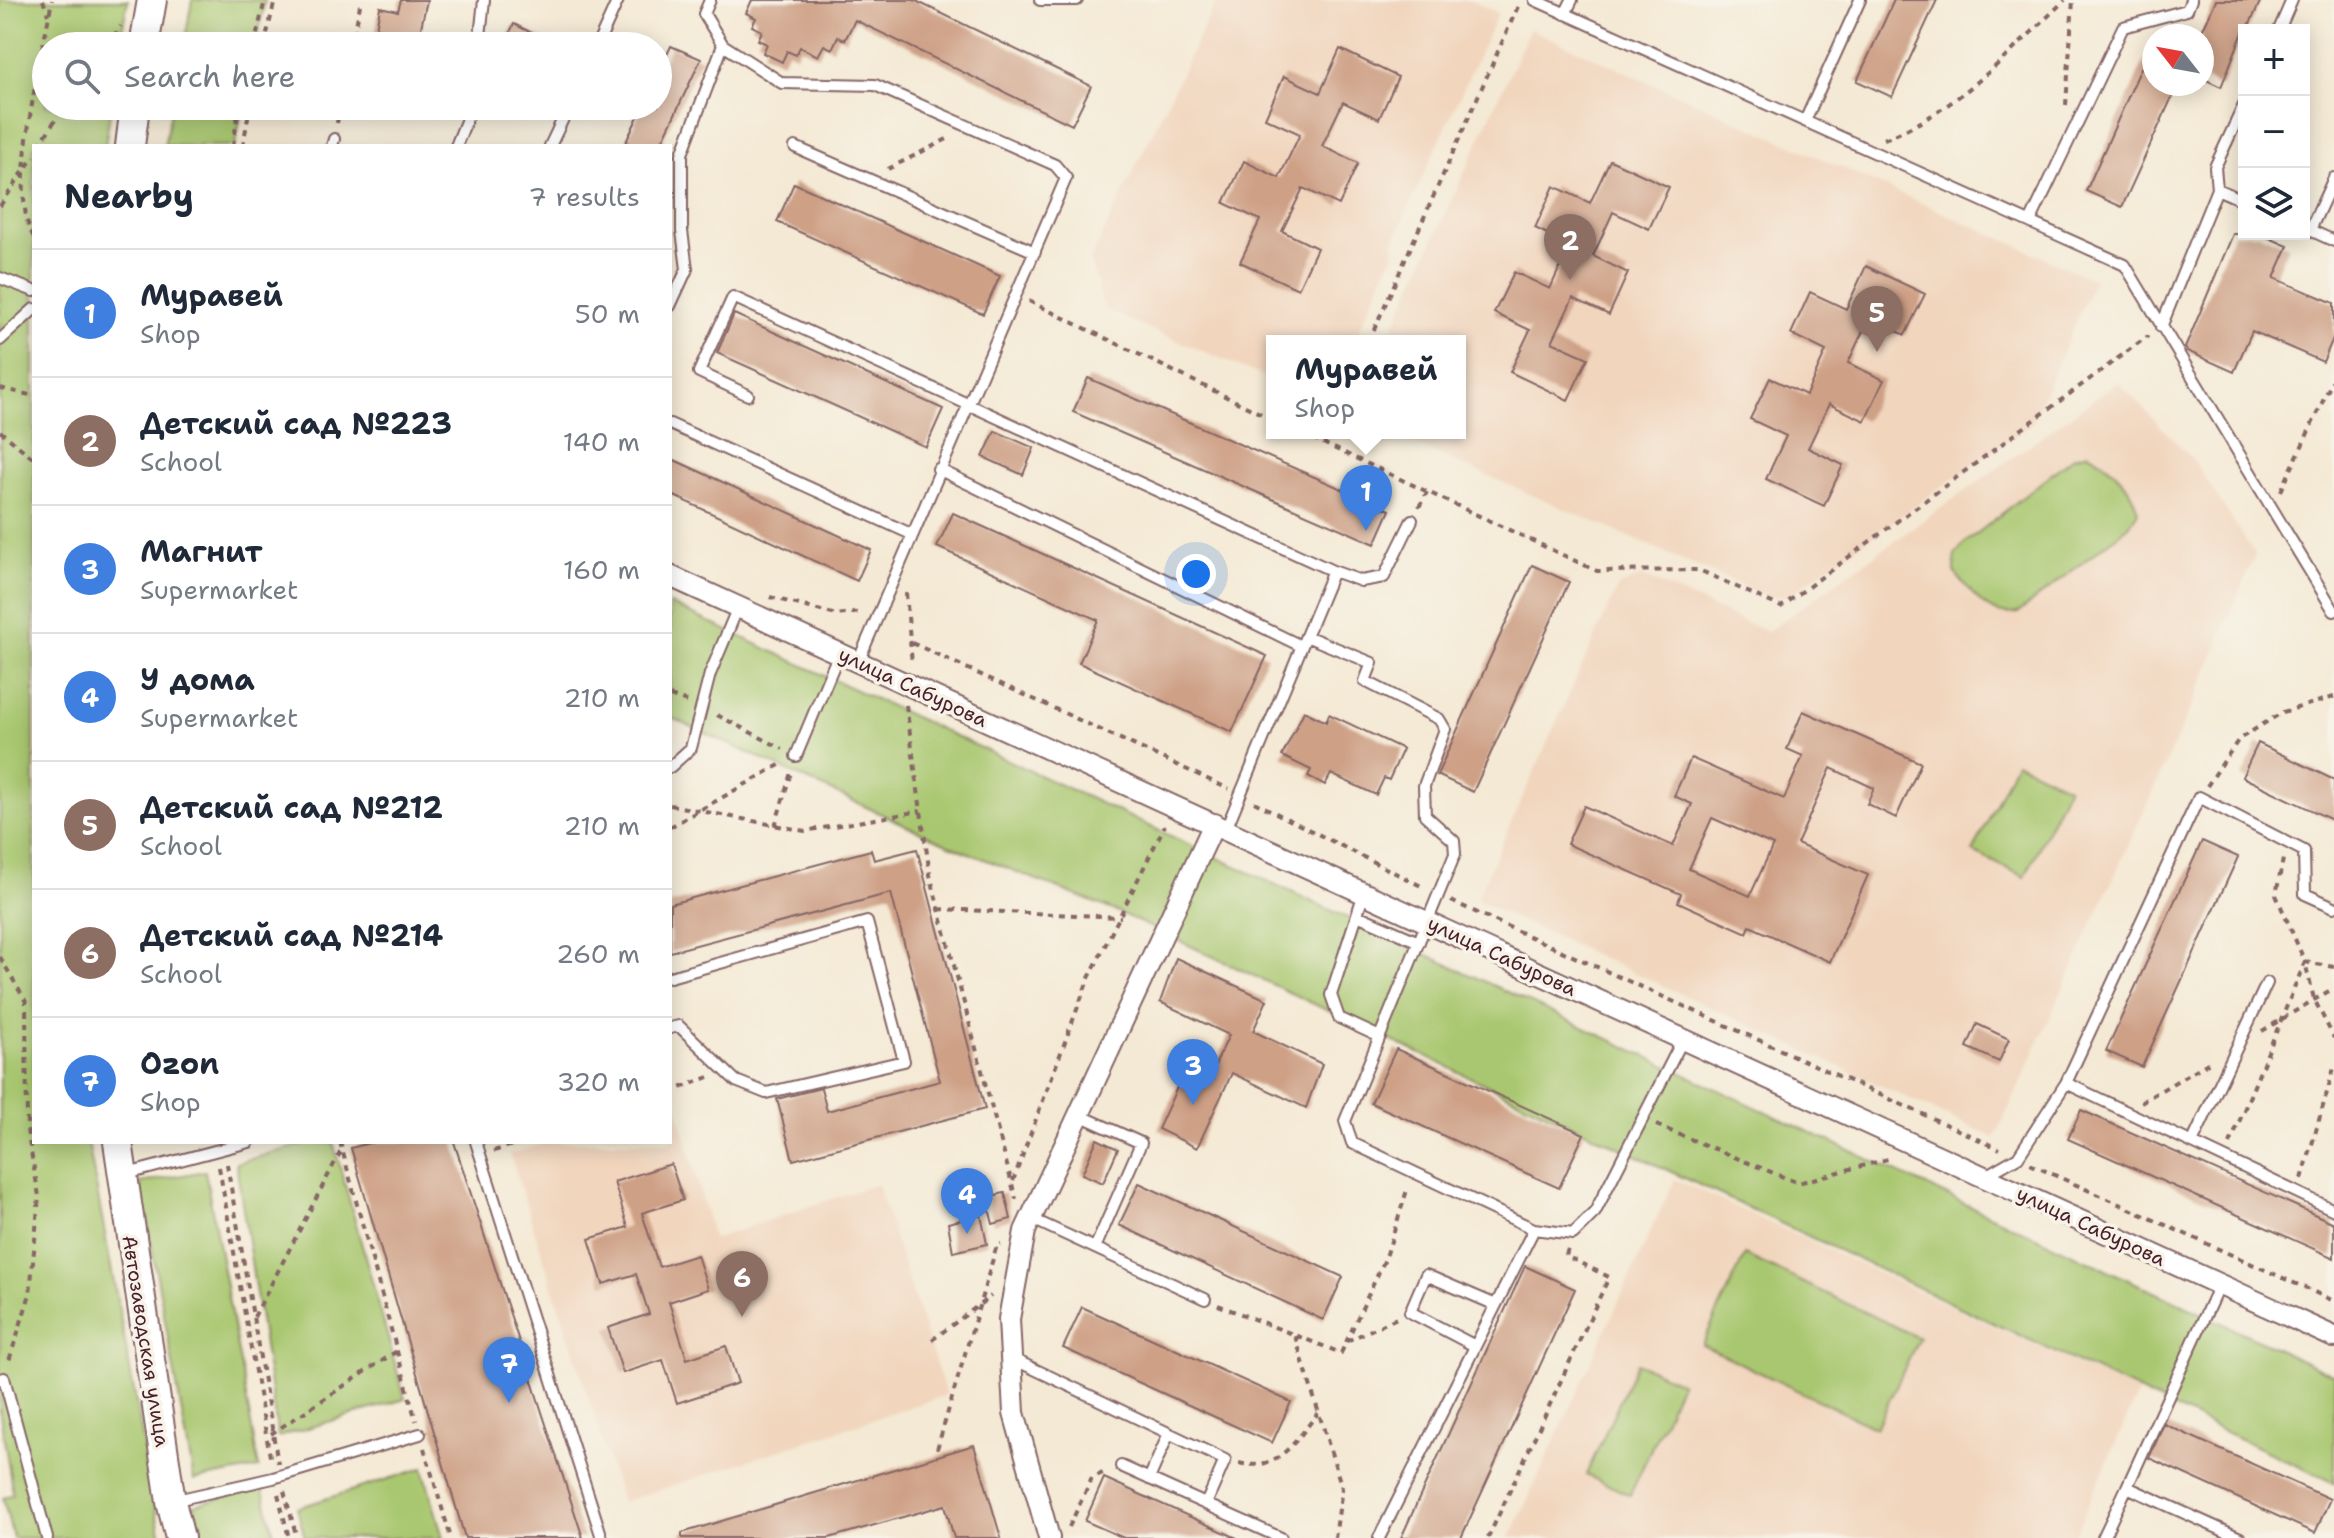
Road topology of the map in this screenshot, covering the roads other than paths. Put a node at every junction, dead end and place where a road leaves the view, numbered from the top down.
1 (152, 0) edge
2 (484, 0) edge
3 (618, 0) edge
4 (710, 0) edge
5 (1040, 0) edge
6 (1077, 0) edge
7 (1535, 0) edge
8 (1572, 0) edge
9 (1860, 0) edge
10 (2191, 0) edge
11 (2292, 0) edge
12 (1565, 14) junction
13 (2282, 24) edge
14 (146, 32) edge
15 (481, 32) edge
16 (603, 32) edge
17 (723, 45) junction
18 (2238, 118) edge
19 (133, 120) edge
20 (466, 120) edge
21 (562, 120) edge
22 (1805, 121) junction
23 (130, 144) edge
24 (457, 144) edge
25 (551, 144) edge
26 (795, 147) dead end
27 (2334, 178) edge
28 (2217, 189) junction
29 (2238, 198) edge
30 (2030, 222) junction
31 (2310, 223) edge
32 (2310, 230) edge
33 (2334, 241) edge
34 (1035, 252) junction
35 (0, 278) edge
36 (32, 290) edge
37 (672, 302) edge
38 (32, 311) edge
39 (2161, 327) junction
40 (0, 340) edge
41 (748, 395) dead end
42 (968, 402) junction
43 (672, 425) edge
44 (938, 469) junction
45 (1412, 520) dead end
46 (911, 534) junction
47 (1333, 571) junction
48 (672, 577) edge
49 (738, 607) junction
50 (2334, 611) edge
51 (1303, 641) junction
52 (848, 657) junction
53 (796, 756) road end
54 (672, 765) edge
55 (1220, 826) junction
56 (1364, 893) junction
57 (2334, 907) edge
58 (1357, 915) junction
59 (1427, 922) junction
60 (1419, 942) junction
61 (672, 976) edge
62 (2267, 983) dead end
63 (672, 1028) edge
64 (1380, 1037) junction
65 (1683, 1039) junction
66 (2066, 1083) junction
67 (1077, 1114) junction
68 (2192, 1143) junction
69 (118, 1144) edge
70 (242, 1144) edge
71 (477, 1144) edge
72 (120, 1176) junction
73 (1983, 1177) junction
74 (2334, 1210) edge
75 (1534, 1229) junction
76 (1026, 1230) junction
77 (1095, 1248) junction
78 (2219, 1285) junction
79 (1205, 1299) road end
80 (1496, 1305) junction
81 (2334, 1337) edge
82 (1475, 1346) junction
83 (1011, 1358) junction
84 (2, 1379) edge
85 (1169, 1433) junction
86 (420, 1434) road end
87 (1121, 1466) road end
88 (1149, 1479) junction
89 (2127, 1487) junction
90 (171, 1502) junction
91 (1206, 1504) junction
92 (47, 1538) edge
93 (180, 1538) edge
94 (602, 1538) edge
95 (1049, 1538) edge
96 (1281, 1538) edge
97 (1379, 1538) edge
98 (2103, 1538) edge
99 (2240, 1538) edge

1 - 14 main road
2 - 15 lane
3 - 16 lane
4 - 17 lane
5 - 6 lane
7 - 12 lane
8 - 12 lane
9 - 22 lane
10 - 30 lane
11 - 13 lane
12 - 22 lane
17 - 34 lane
17 - 37 lane
18 - 28 lane
19 - 23 main road
20 - 24 lane
21 - 25 lane
22 - 30 lane
26 - 34 lane
27 - 31 lane
28 - 29 lane
28 - 39 lane
30 - 39 lane
32 - 33 lane
34 - 42 lane
35 - 36 lane
38 - 40 lane
39 - 50 lane
41 - 42 lane
42 - 44 lane
42 - 47 lane
43 - 46 lane
44 - 46 lane
44 - 51 lane
45 - 47 lane
46 - 52 lane
47 - 51 lane
48 - 49 street, улица Сабурова
49 - 52 street, улица Сабурова
49 - 54 lane
51 - 55 lane
51 - 59 lane
52 - 53 lane
52 - 55 street, улица Сабурова
55 - 56 street, улица Сабурова
55 - 67 street
56 - 58 lane
56 - 59 street, улица Сабурова
57 - 66 lane
58 - 60 lane
58 - 64 lane
59 - 60 lane
59 - 65 street, улица Сабурова
60 - 64 lane
61 - 63 lane
62 - 68 lane
64 - 75 lane
65 - 73 street, улица Сабурова
65 - 75 lane
66 - 68 lane
66 - 73 lane
67 - 76 street
67 - 77 lane
68 - 74 lane
69 - 72 main road, Автозаводская улица
70 - 72 lane
71 - 94 lane
72 - 90 main road, Автозаводская улица
73 - 78 street, улица Сабурова
75 - 80 lane
76 - 77 lane
76 - 83 street
77 - 79 lane
78 - 81 street, улица Сабурова
78 - 89 lane
80 - 82 lane
80 - 82 lane
82 - 97 lane
83 - 85 lane
83 - 95 street
84 - 92 lane
85 - 88 lane
85 - 91 lane
86 - 90 lane
87 - 88 lane
88 - 91 lane
89 - 98 lane
89 - 99 lane
90 - 93 main road, Автозаводская улица
91 - 96 lane

